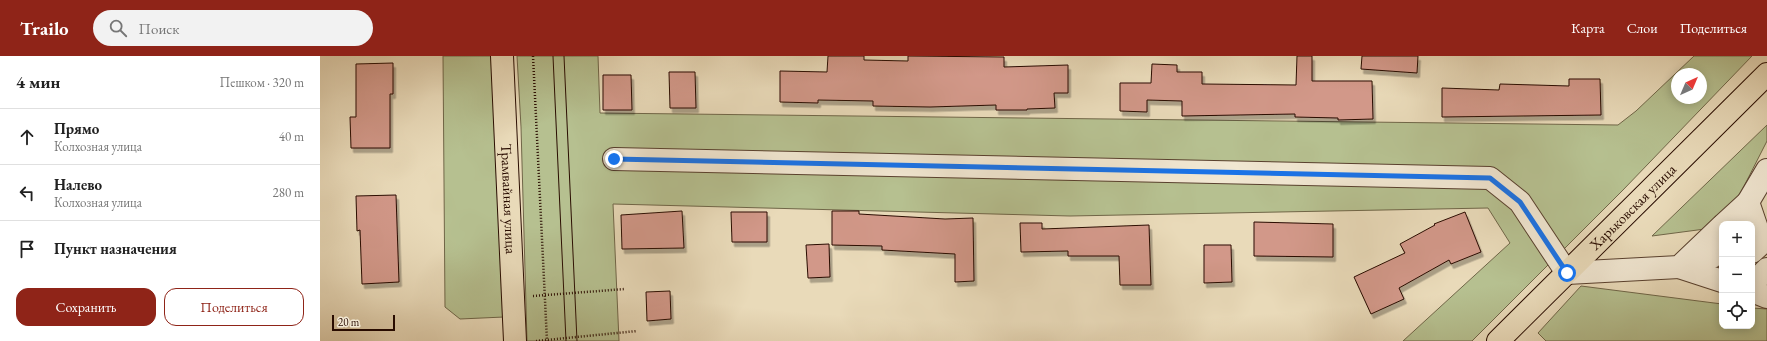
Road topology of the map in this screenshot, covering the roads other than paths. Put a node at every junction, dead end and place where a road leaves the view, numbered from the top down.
1 (502, 56) edge
2 (1767, 74) edge
3 (614, 159) dead end
4 (1767, 170) edge
5 (1748, 202) junction
6 (1727, 221) edge
7 (1746, 221) edge
8 (1754, 221) edge
9 (1755, 222) edge
10 (1719, 229) edge
11 (1767, 236) edge
12 (1755, 249) edge
13 (1719, 250) edge
14 (1679, 267) junction
15 (1767, 270) edge
16 (1719, 272) edge
17 (1567, 273) junction
18 (1719, 280) edge
19 (1755, 281) edge
20 (1755, 292) edge
21 (1767, 297) edge
22 (1516, 333) edge
23 (515, 341) edge
24 (1498, 341) edge

1 - 23 main road, Трамвайная улица
2 - 17 main road, Харьковская улица
3 - 17 street
4 - 5 street
5 - 6 street
5 - 7 street
5 - 8 street
5 - 11 street
9 - 12 street
10 - 14 street
13 - 14 street
14 - 16 street
14 - 17 street
14 - 18 street
15 - 19 street
17 - 22 main road, Харьковская улица
20 - 21 street
22 - 24 main road, Харьковская улица

